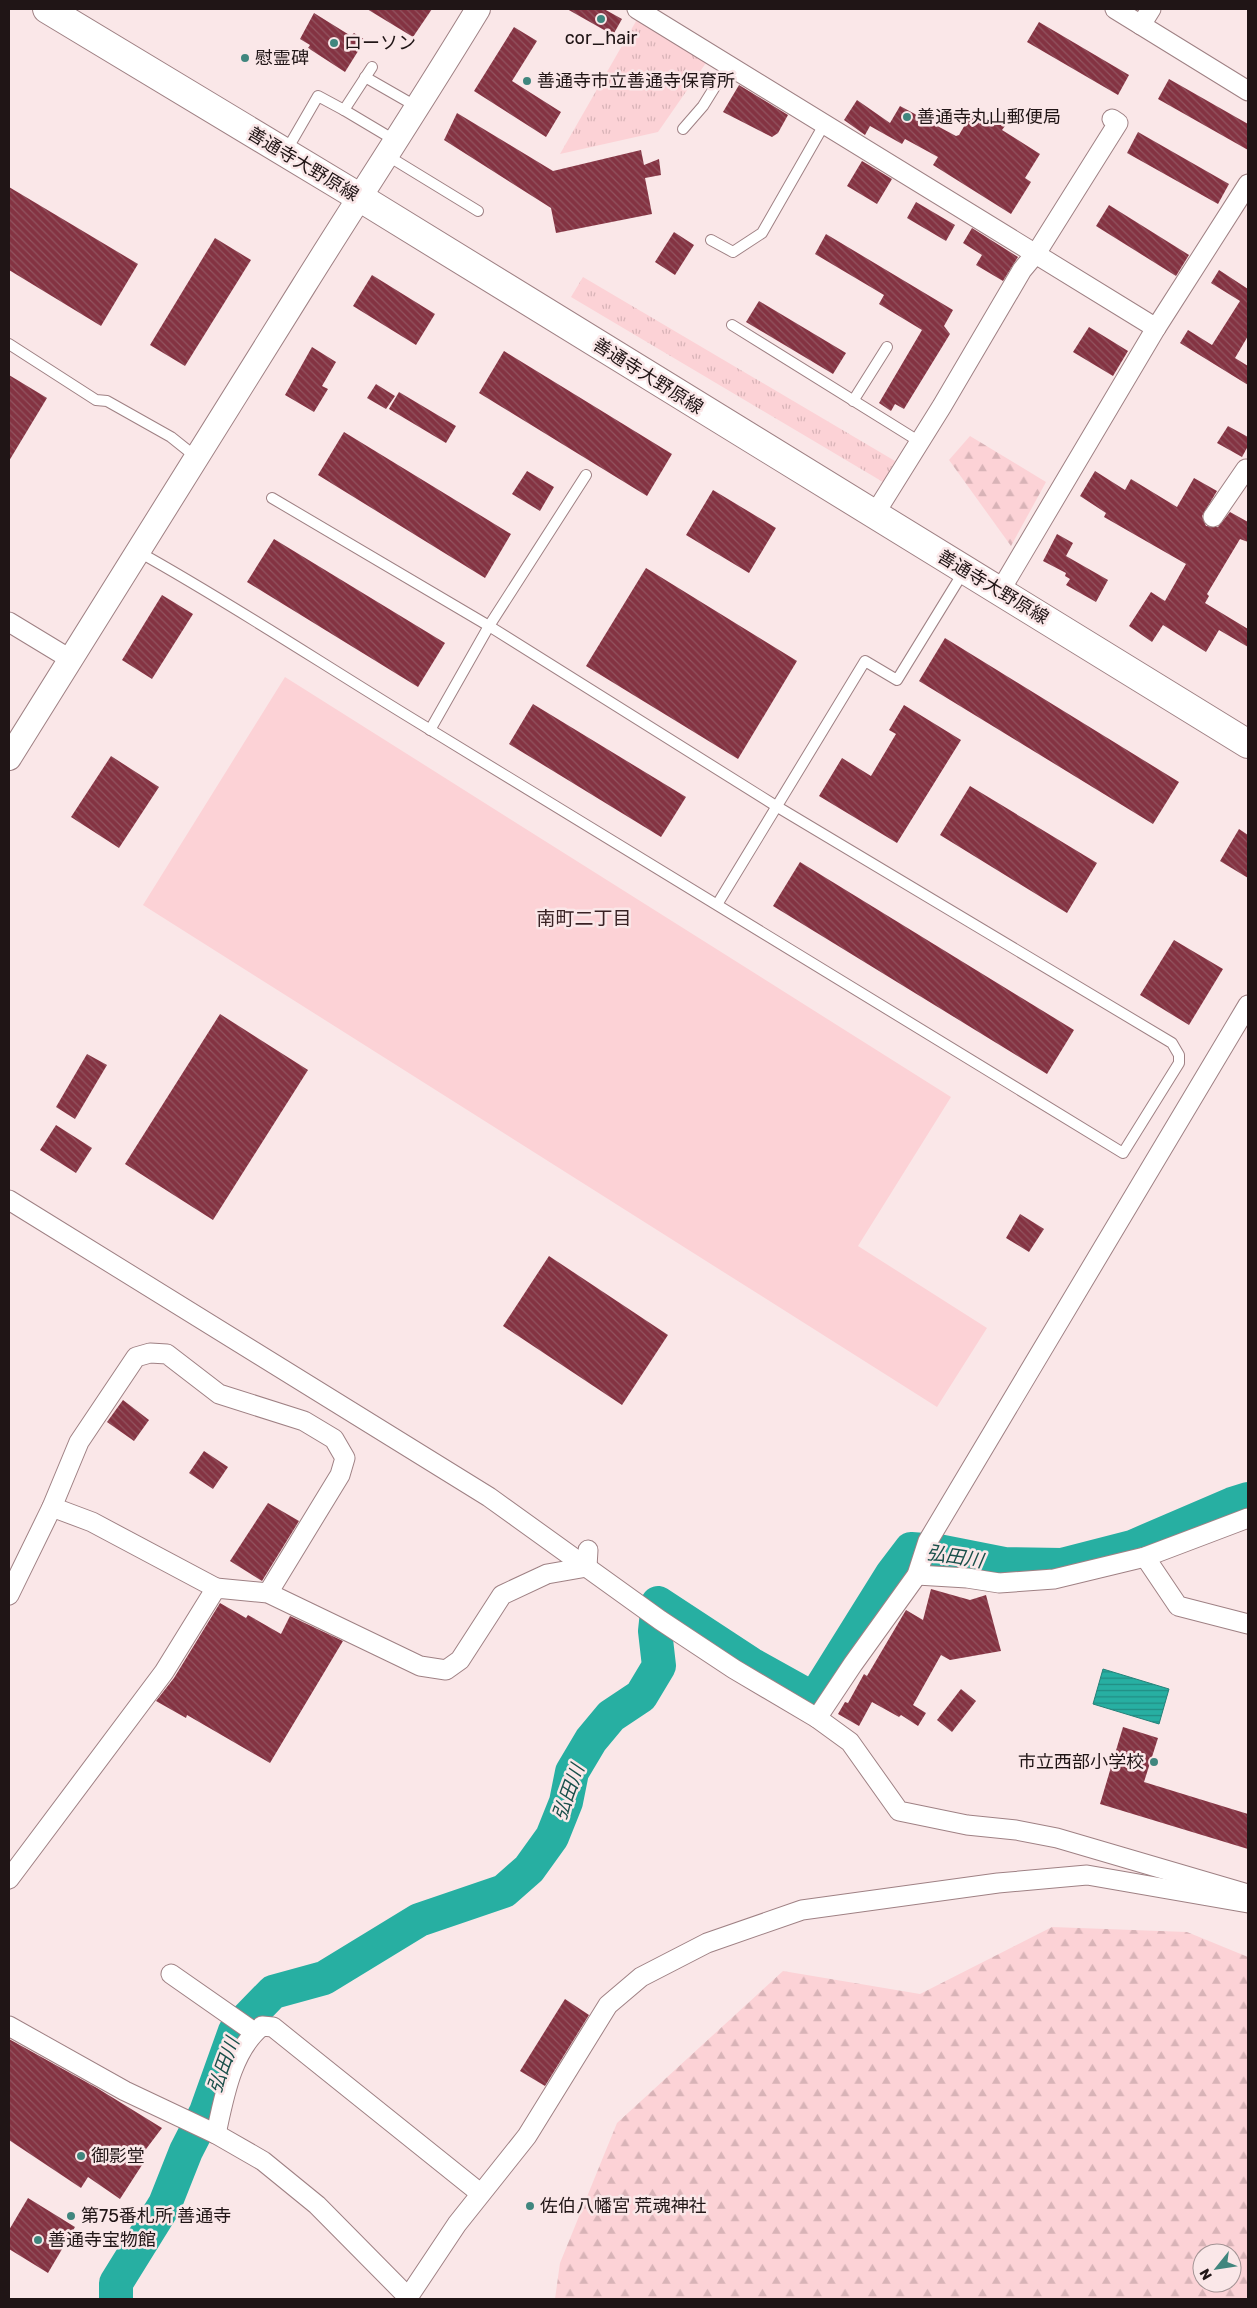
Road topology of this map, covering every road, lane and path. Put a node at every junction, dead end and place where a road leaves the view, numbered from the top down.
1 (47, 9) edge
2 (478, 9) edge
3 (637, 9) edge
4 (1115, 9) edge
5 (1152, 9) edge
6 (1141, 25) junction
7 (729, 64) junction
8 (372, 67) dead end
9 (365, 77) junction
10 (1248, 91) edge
11 (418, 108) junction
12 (344, 110) junction
13 (1112, 119) dead end
14 (825, 123) junction
15 (683, 129) dead end
16 (392, 149) junction
17 (284, 153) junction
18 (1248, 184) edge
19 (359, 197) junction
20 (478, 211) dead end
21 (711, 240) dead end
22 (1036, 252) junction
23 (732, 325) dead end
24 (1156, 328) junction
25 (9, 344) edge
26 (887, 347) dead end
27 (853, 401) junction
28 (920, 442) junction
29 (196, 457) junction
30 (1248, 470) edge
31 (586, 475) dead end
32 (272, 498) dead end
33 (874, 515) junction
34 (1213, 517) dead end
35 (137, 551) junction
36 (964, 570) junction
37 (1000, 591) junction
38 (9, 622) edge
39 (489, 626) junction
40 (70, 659) junction
41 (430, 730) junction
42 (1248, 744) edge
43 (9, 758) edge
44 (776, 806) junction
45 (718, 903) junction
46 (1248, 1005) edge
47 (9, 1200) edge
48 (52, 1507) junction
49 (1248, 1518) edge
50 (1145, 1557) junction
51 (588, 1558) junction
52 (919, 1570) junction
53 (216, 1588) junction
54 (268, 1593) junction
55 (9, 1595) edge
56 (1248, 1624) edge
57 (817, 1718) junction
58 (9, 1879) edge
59 (1248, 1894) edge
60 (1248, 1903) edge
61 (171, 1974) dead end
62 (9, 2026) edge
63 (254, 2032) junction
64 (213, 2133) junction
65 (480, 2193) junction
66 (408, 2298) edge

1 - 17 main road, 善通寺大野原線
2 - 11 street
3 - 7 street
4 - 6 street
5 - 6 street
6 - 10 street
7 - 14 street
7 - 15 lane
8 - 9 lane
9 - 11 lane
9 - 12 lane
11 - 16 street
12 - 16 lane
12 - 17 lane
13 - 22 street
14 - 21 lane
14 - 22 street
16 - 19 street
16 - 20 lane
17 - 19 main road, 善通寺大野原線
18 - 24 street
19 - 29 street
19 - 33 main road, 善通寺大野原線
22 - 24 street
22 - 28 street
23 - 27 lane
24 - 37 street
25 - 29 lane
26 - 27 lane
27 - 28 lane
28 - 33 street
29 - 35 street
30 - 34 street
31 - 39 lane
32 - 39 lane
33 - 36 main road, 善通寺大野原線
35 - 40 street
35 - 41 lane
36 - 37 main road, 善通寺大野原線
36 - 44 lane
37 - 42 main road, 善通寺大野原線
38 - 40 street
39 - 41 lane
39 - 44 lane
40 - 43 street
41 - 45 lane
44 - 45 lane
44 - 45 lane
46 - 52 street
47 - 51 street
48 - 53 street
48 - 54 street
48 - 55 street
49 - 50 street
50 - 52 street
50 - 56 street
51 - 54 street
51 - 57 street
52 - 57 street
53 - 54 street
53 - 58 street
57 - 59 street
60 - 65 street
61 - 63 street
62 - 64 street
63 - 64 street
63 - 65 street
64 - 66 street
65 - 66 street

